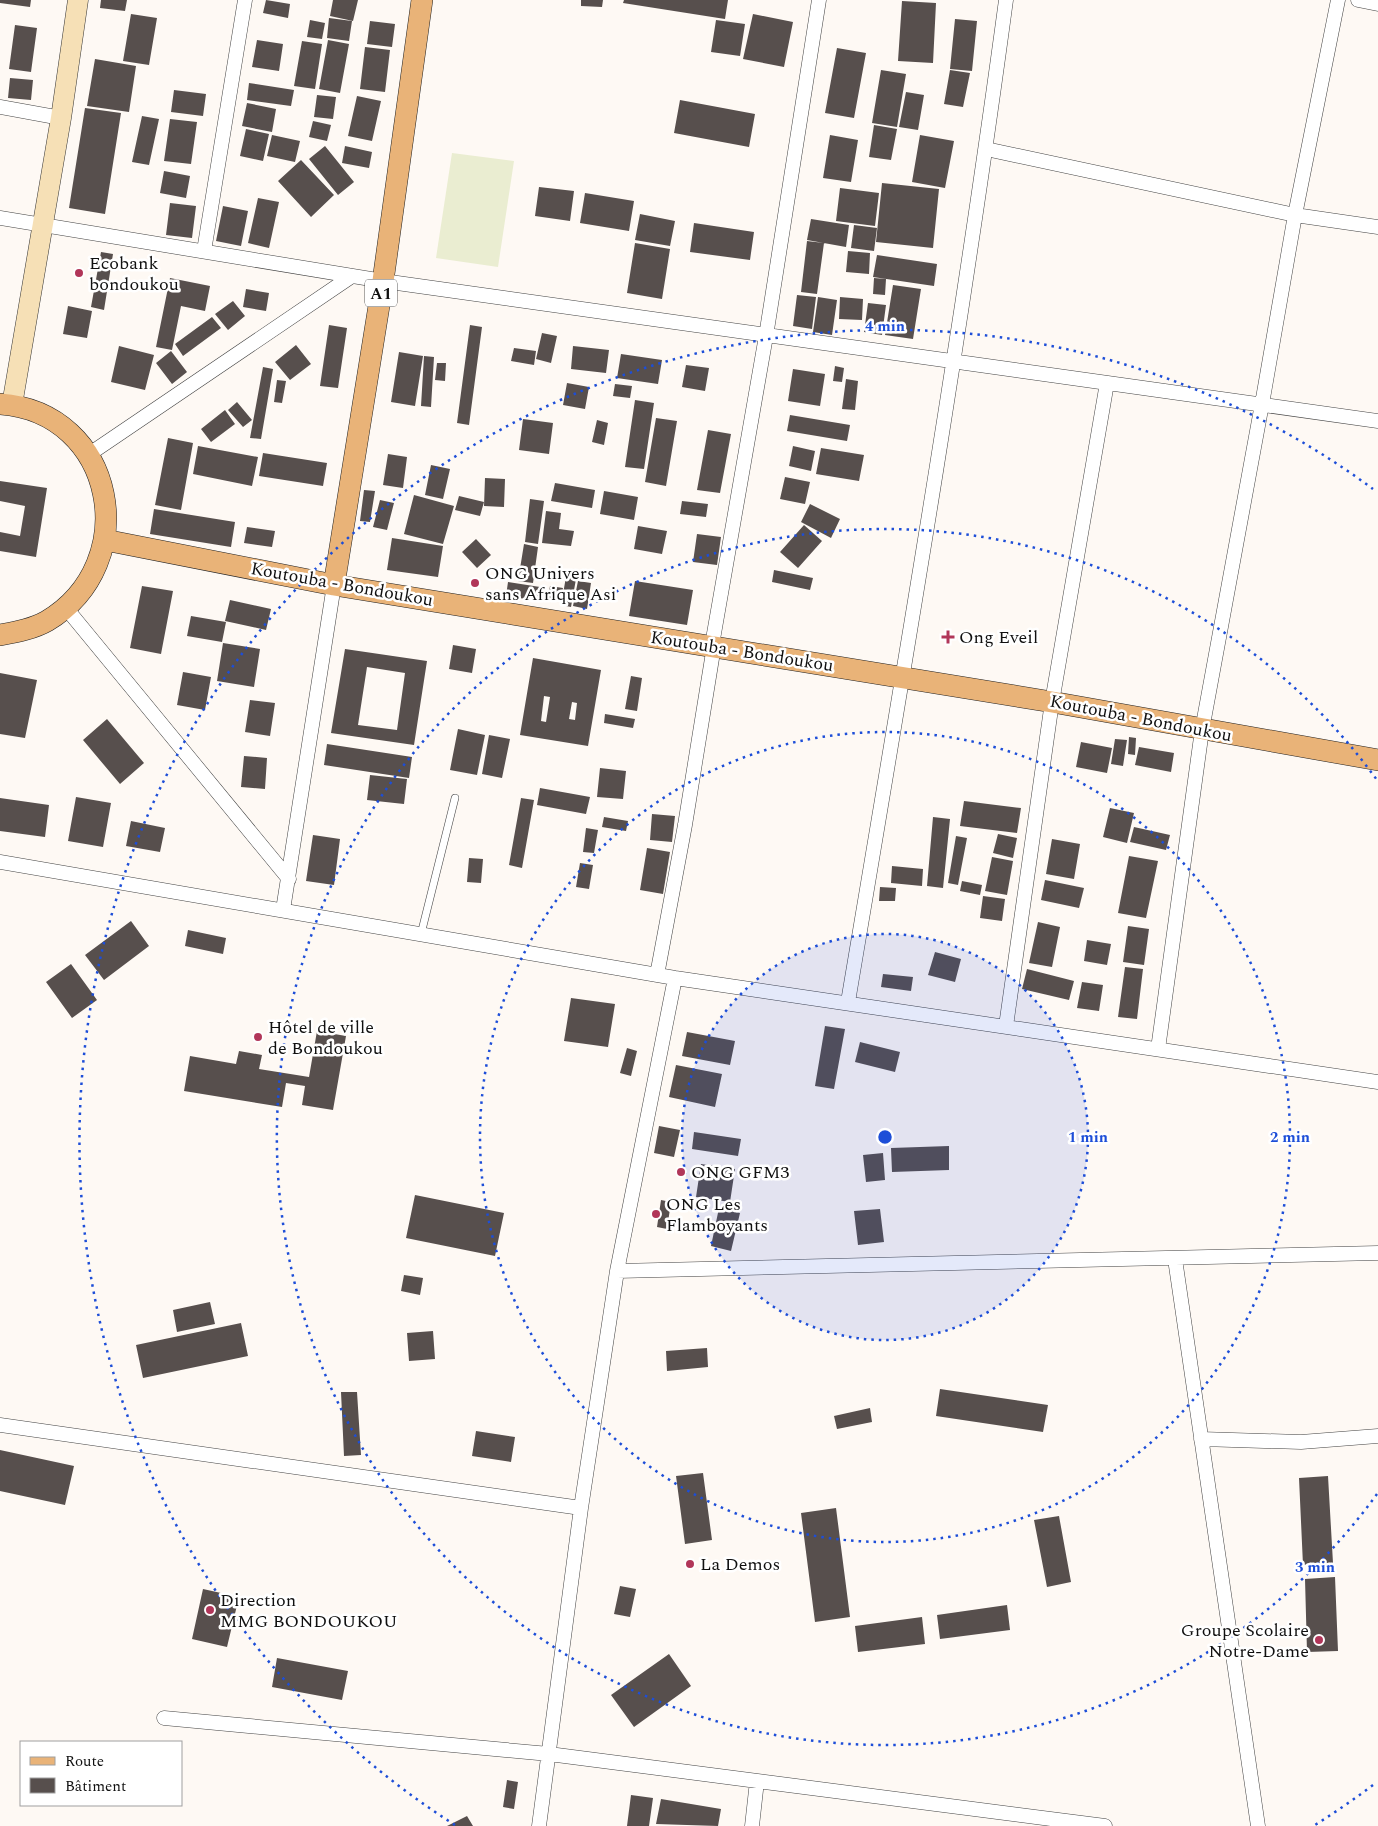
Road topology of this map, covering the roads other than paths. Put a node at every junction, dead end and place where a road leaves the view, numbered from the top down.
1 (78, 0) edge
2 (245, 0) edge
3 (422, 0) edge
4 (819, 0) edge
5 (1006, 0) edge
6 (1338, 0) edge
7 (1358, 0) edge
8 (1378, 4) edge
9 (0, 107) edge
10 (61, 118) junction
11 (986, 149) junction
12 (1295, 214) junction
13 (0, 218) edge
14 (43, 225) junction
15 (1378, 227) edge
16 (204, 251) junction
17 (352, 276) junction
18 (383, 281) junction
19 (766, 336) junction
20 (952, 362) junction
21 (1107, 383) junction
22 (1262, 404) junction
23 (6, 405) edge
24 (1378, 421) edge
25 (88, 455) junction
26 (105, 540) junction
27 (334, 584) junction
28 (66, 608) junction
29 (0, 635) edge
30 (713, 646) junction
31 (903, 677) junction
32 (1052, 702) junction
33 (1202, 730) junction
34 (1378, 760) edge
35 (454, 798) dead end
36 (0, 862) edge
37 (289, 879) junction
38 (283, 910) junction
39 (421, 934) junction
40 (657, 975) junction
41 (675, 978) junction
42 (848, 1002) junction
43 (1006, 1026) junction
44 (1158, 1049) junction
45 (1378, 1082) edge
46 (1378, 1253) edge
47 (1175, 1259) junction
48 (617, 1271) junction
49 (0, 1425) edge
50 (1378, 1436) edge
51 (1201, 1438) junction
52 (581, 1508) junction
53 (164, 1718) dead end
54 (549, 1754) junction
55 (757, 1781) junction
56 (539, 1826) edge
57 (752, 1826) edge
58 (1105, 1826) edge
59 (1258, 1826) edge

1 - 10 street
2 - 16 street
3 - 18 main road, A1
4 - 19 street
5 - 11 street
6 - 12 street
7 - 8 street
9 - 10 street
10 - 14 street
11 - 12 street
11 - 20 street
12 - 15 street
12 - 22 street
13 - 14 street
14 - 16 street
14 - 23 street
16 - 17 street
17 - 18 street
17 - 25 street
18 - 19 street
18 - 27 main road, A1
19 - 20 street
19 - 30 street
20 - 21 street
20 - 31 street
21 - 22 street
21 - 32 street
22 - 24 street
22 - 33 street
23 - 25 main road
25 - 26 main road
26 - 27 main road, Koutouba - Bondoukou
26 - 28 main road
27 - 30 main road, Koutouba - Bondoukou
27 - 37 street
28 - 29 main road
28 - 37 street
30 - 31 main road, Koutouba - Bondoukou
30 - 40 street
31 - 32 main road, Koutouba - Bondoukou
31 - 42 street
32 - 33 main road, Koutouba - Bondoukou
32 - 43 street
33 - 34 main road, Koutouba - Bondoukou
33 - 44 street
35 - 39 lane
36 - 38 street
37 - 38 street
38 - 39 street
39 - 40 street
40 - 41 street
41 - 42 street
41 - 48 street
42 - 43 street
43 - 44 street
44 - 45 street
46 - 47 street
47 - 48 street
47 - 51 street
48 - 52 street
49 - 52 street
50 - 51 street
51 - 59 street
52 - 54 street
53 - 54 street
54 - 55 street
54 - 56 street
55 - 57 street
55 - 58 street

